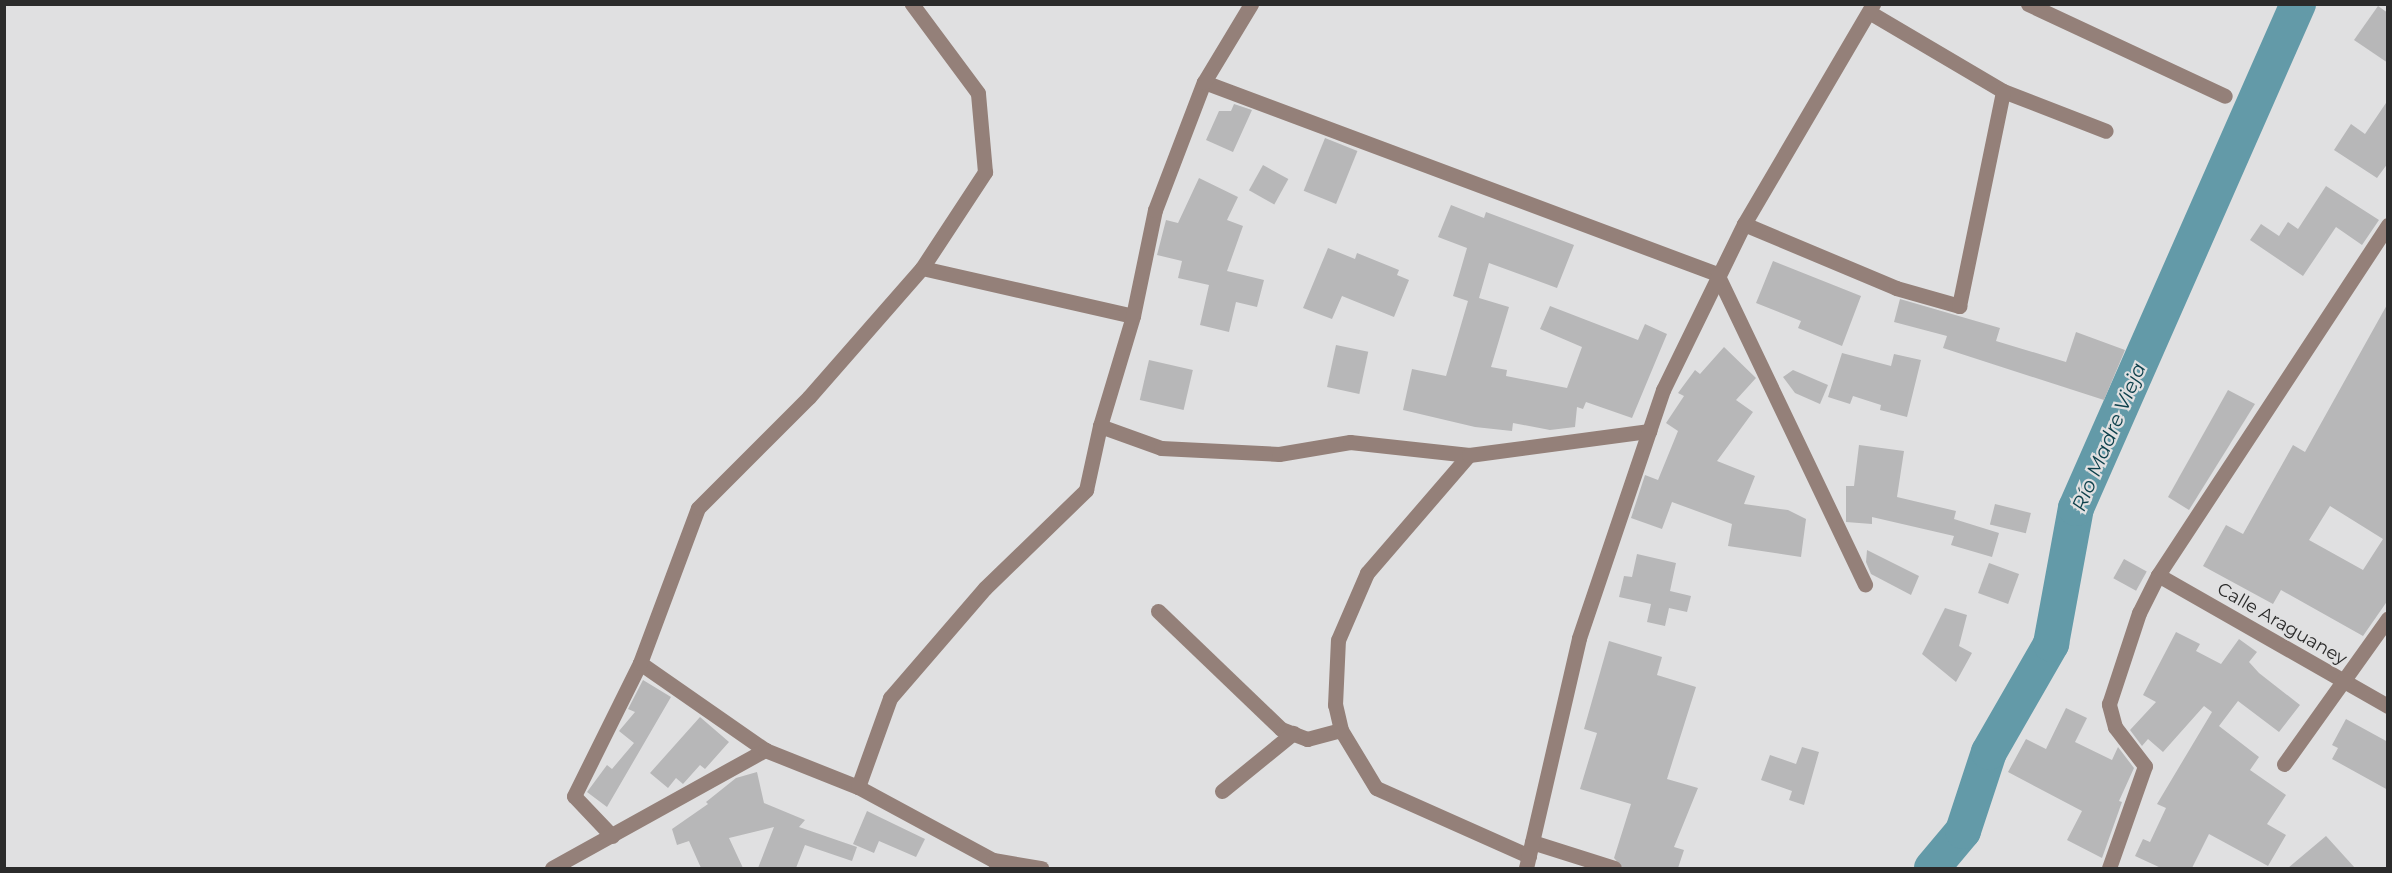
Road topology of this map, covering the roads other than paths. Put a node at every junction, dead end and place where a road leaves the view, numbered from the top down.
1 (912, 4) edge
2 (1251, 4) edge
3 (2028, 4) edge
4 (1871, 8) edge
5 (1204, 82) junction
6 (2003, 91) junction
7 (2225, 96) dead end
8 (2106, 131) dead end
9 (1744, 224) junction
10 (2388, 225) edge
11 (922, 268) junction
12 (1718, 274) junction
13 (1133, 316) junction
14 (1100, 426) junction
15 (1649, 431) junction
16 (1469, 455) junction
17 (2158, 575) junction
18 (1865, 584) dead end
19 (1158, 610) dead end
20 (2388, 618) edge
21 (640, 663) junction
22 (2345, 682) junction
23 (2388, 706) edge
24 (1341, 730) junction
25 (1293, 733) junction
26 (765, 750) junction
27 (2284, 764) dead end
28 (858, 787) junction
29 (1222, 791) dead end
30 (612, 836) junction
31 (1529, 856) edge
32 (552, 868) edge
33 (1041, 868) edge
34 (1614, 868) edge
35 (2109, 868) edge

1 - 11 street
2 - 5 street
3 - 7 street
4 - 6 street
4 - 9 street
5 - 12 street
5 - 13 street
6 - 8 street
6 - 9 street
9 - 12 street
10 - 17 street
11 - 13 street
11 - 21 street
12 - 15 street
12 - 18 street
13 - 14 street
14 - 16 street
14 - 28 street
15 - 16 street
15 - 31 street
16 - 24 street
17 - 22 street, Calle Araguaney
17 - 35 street
19 - 25 street
20 - 22 street
21 - 26 street
21 - 30 street
22 - 23 street, Calle Araguaney
22 - 27 street
24 - 25 street
24 - 31 street
25 - 29 street
26 - 28 street
26 - 30 street
28 - 33 street
30 - 32 street
31 - 34 street

